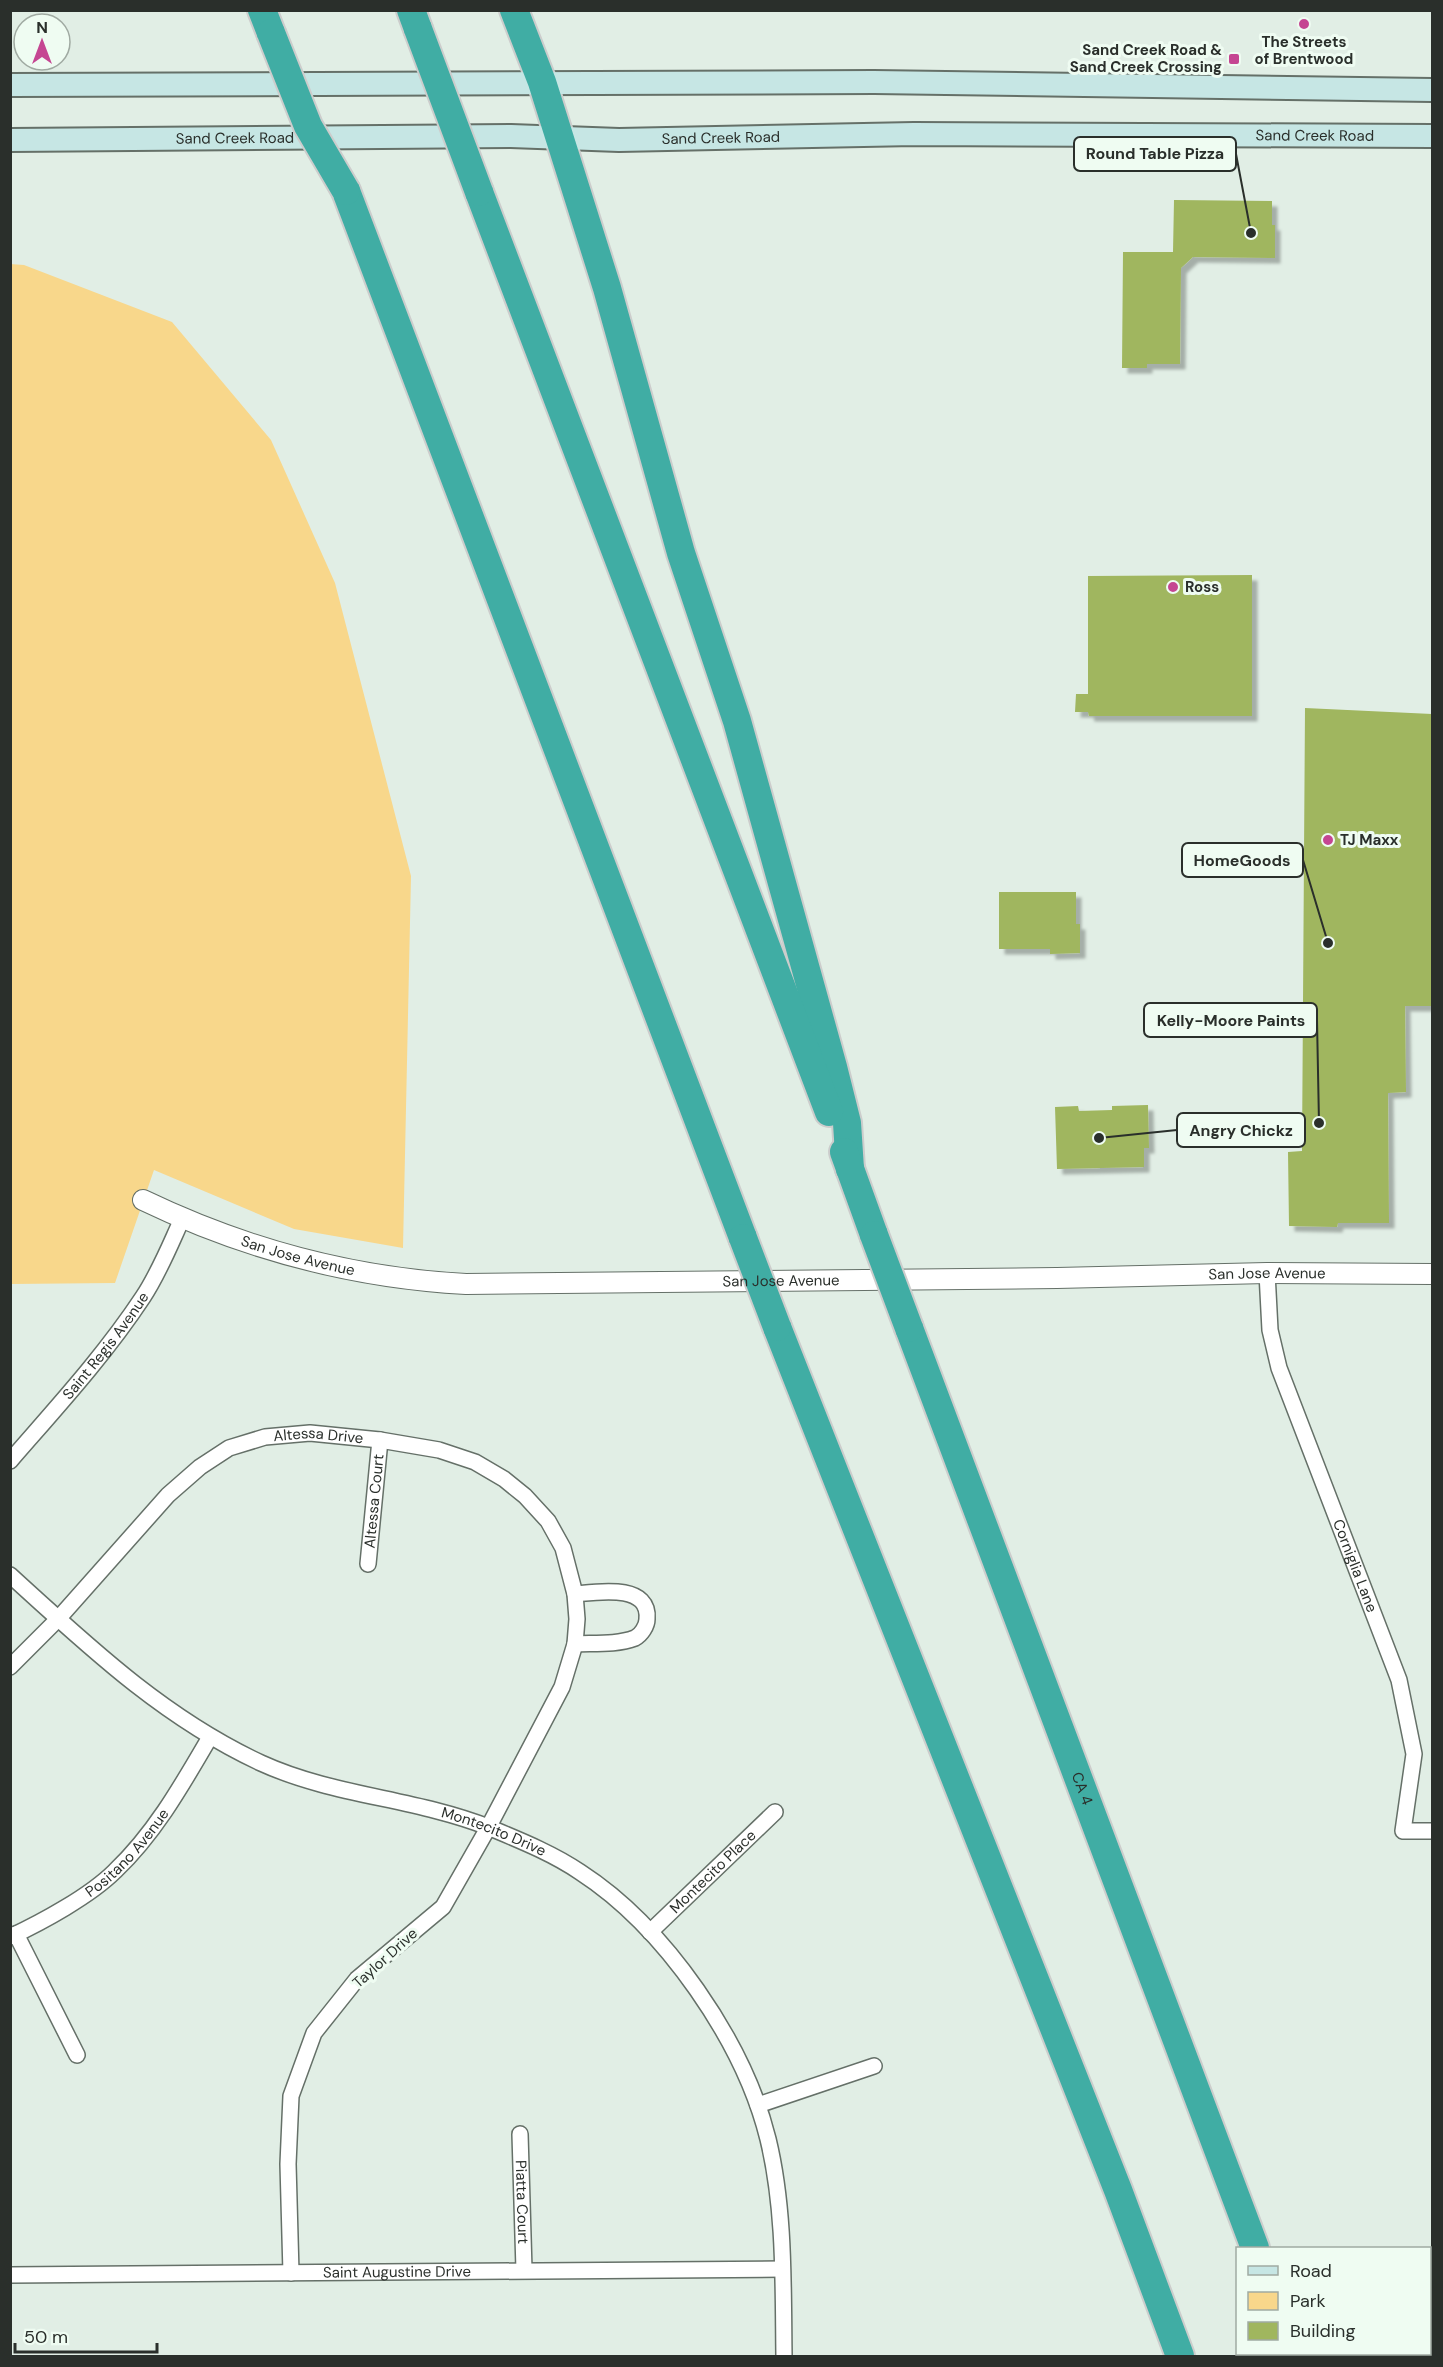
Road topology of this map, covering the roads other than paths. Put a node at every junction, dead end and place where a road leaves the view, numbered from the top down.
1 (514, 10) edge
2 (414, 20) edge
3 (277, 22) edge
4 (542, 82) junction
5 (10, 85) edge
6 (1432, 90) edge
7 (558, 136) junction
8 (1432, 136) edge
9 (10, 140) edge
10 (850, 1169) junction
11 (143, 1200) dead end
12 (182, 1219) junction
13 (1268, 1274) junction
14 (1432, 1274) edge
15 (380, 1440) junction
16 (10, 1461) edge
17 (368, 1564) dead end
18 (10, 1575) edge
19 (575, 1594) junction
20 (58, 1619) junction
21 (575, 1644) junction
22 (10, 1667) edge
23 (210, 1737) junction
24 (775, 1812) dead end
25 (488, 1828) junction
26 (1432, 1831) edge
27 (650, 1932) junction
28 (13, 1936) edge
29 (77, 2055) dead end
30 (874, 2066) dead end
31 (758, 2105) junction
32 (520, 2134) dead end
33 (1255, 2247) edge
34 (782, 2269) junction
35 (524, 2270) junction
36 (291, 2273) junction
37 (10, 2275) edge
38 (784, 2356) edge
39 (1180, 2356) edge

1 - 4 highway
2 - 10 highway, CA 4, bridge
3 - 39 highway, bridge
4 - 5 main road
4 - 6 main road
4 - 7 highway
7 - 8 main road, Sand Creek Road
7 - 9 main road, Sand Creek Road
7 - 10 highway
10 - 33 highway, CA 4 / CA 4, bridge
11 - 12 street, San Jose Avenue
12 - 13 street, San Jose Avenue
12 - 16 street, Saint Regis Avenue
13 - 14 street, San Jose Avenue
13 - 26 street, Corniglia Lane
15 - 17 street, Altessa Court
15 - 19 street, Altessa Drive
15 - 20 street, Altessa Drive
18 - 20 street, Montecito Drive
19 - 21 street, Altessa Drive
19 - 21 street
20 - 22 street, Altessa Drive
20 - 23 street, Montecito Drive
21 - 25 street, Altessa Drive
23 - 25 street, Montecito Drive
23 - 28 street, Positano Avenue
24 - 27 street, Montecito Place
25 - 27 street, Montecito Drive
25 - 36 street, Taylor Drive
27 - 31 street, Montecito Drive
28 - 29 street
30 - 31 street
31 - 34 street, Montecito Drive
32 - 35 street, Piatta Court
34 - 35 street, Saint Augustine Drive
34 - 38 street, Montecito Drive
35 - 36 street, Saint Augustine Drive
36 - 37 street, Saint Augustine Drive

